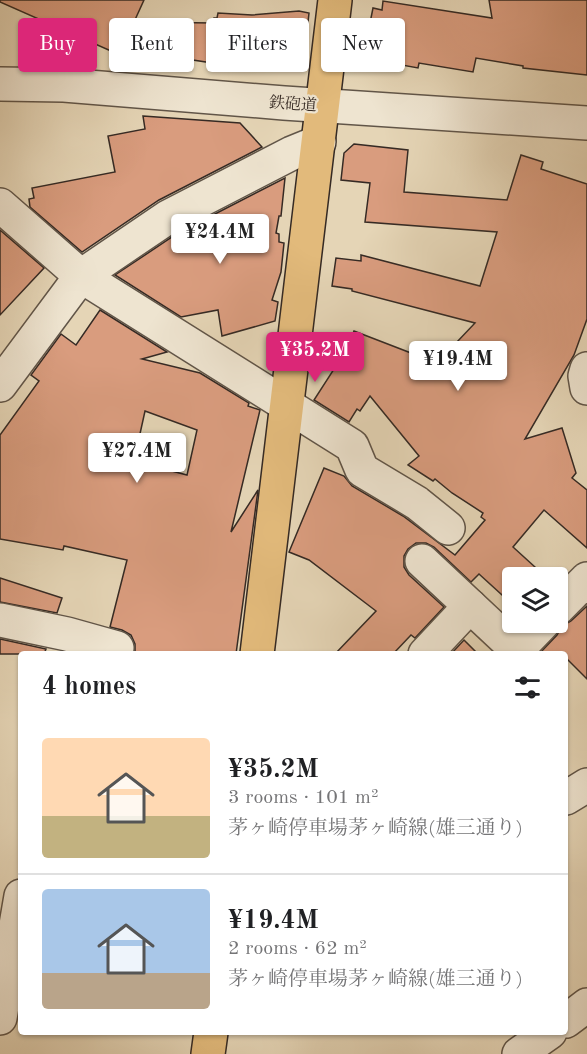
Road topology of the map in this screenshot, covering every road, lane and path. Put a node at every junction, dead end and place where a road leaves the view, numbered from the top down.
1 (338, 3) edge
2 (0, 84) edge
3 (323, 105) junction
4 (587, 123) edge
5 (319, 142) junction
6 (0, 205) edge
7 (81, 276) junction
8 (587, 369) edge
9 (0, 385) edge
10 (587, 388) edge
11 (287, 406) junction
12 (448, 528) dead end
13 (422, 561) dead end
14 (587, 579) edge
15 (568, 598) edge
16 (470, 606) junction
17 (0, 620) edge
18 (533, 633) edge
19 (65, 644) edge
20 (117, 648) dead end
21 (257, 651) edge
22 (429, 651) edge
23 (587, 785) edge
24 (568, 797) edge
25 (18, 913) edge
26 (587, 1005) edge
27 (0, 1018) edge
28 (568, 1019) edge
29 (211, 1035) edge
30 (546, 1035) edge
31 (208, 1054) edge
32 (519, 1054) edge

1 - 3 main road
2 - 3 street, 鉄砲道
3 - 4 street, 鉄砲道
3 - 5 main road
5 - 7 street
5 - 11 main road
6 - 7 street
7 - 9 street
7 - 11 street
8 - 10 street
11 - 12 street
11 - 21 main road
13 - 16 street
14 - 15 street
16 - 18 street
16 - 22 street
17 - 19 street
19 - 20 street
23 - 24 street
25 - 27 street
26 - 28 street
29 - 31 main road
30 - 32 street

